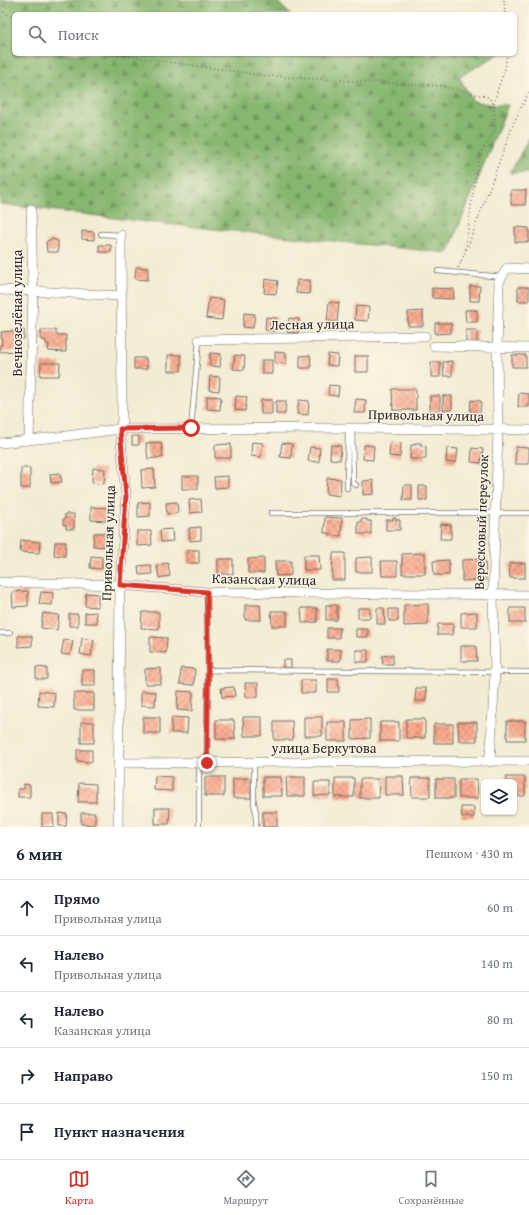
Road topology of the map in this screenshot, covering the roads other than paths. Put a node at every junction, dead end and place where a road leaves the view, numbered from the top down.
1 (31, 209) dead end
2 (101, 234) dead end
3 (121, 235) joint
4 (529, 269) edge
5 (438, 272) dead end
6 (501, 280) junction
7 (0, 290) edge
8 (33, 291) junction
9 (122, 296) junction
10 (425, 336) dead end
11 (199, 340) joint
12 (434, 346) dead end
13 (497, 348) junction
14 (529, 348) edge
15 (191, 428) junction
16 (350, 428) junction
17 (120, 429) junction
18 (498, 430) junction
19 (529, 430) edge
20 (29, 440) junction
21 (0, 443) edge
22 (356, 485) dead end
23 (347, 488) dead end
24 (271, 513) dead end
25 (495, 513) junction
26 (529, 513) edge
27 (0, 582) edge
28 (120, 585) junction
29 (207, 592) junction
30 (493, 595) junction
31 (529, 595) edge
32 (0, 633) edge
33 (10, 633) dead end
34 (208, 670) junction
35 (494, 672) junction
36 (529, 672) edge
37 (529, 761) edge
38 (490, 762) junction
39 (118, 763) junction
40 (203, 763) junction
41 (254, 763) junction
42 (118, 827) edge
43 (199, 827) edge
44 (256, 827) edge

1 - 8 street, Вечнозелёная улица
2 - 3 lane
3 - 9 street
4 - 6 street
5 - 6 lane
6 - 13 street, Вересковый переулок
7 - 8 street
8 - 9 street
8 - 20 street, Вечнозелёная улица
9 - 17 street
10 - 11 street, Лесная улица
11 - 15 lane
12 - 13 street
13 - 14 street
13 - 18 street, Вересковый переулок
15 - 16 street, Привольная улица
15 - 17 street, Привольная улица
16 - 18 street, Привольная улица
16 - 22 lane
16 - 23 lane
17 - 20 street
17 - 28 street, Привольная улица
18 - 19 street, Привольная улица
18 - 25 street, Вересковый переулок
20 - 21 street
24 - 25 lane
25 - 26 lane
25 - 30 street, Вересковый переулок
27 - 28 street, Казанская улица
28 - 29 street, Казанская улица
28 - 39 street, Привольная улица
29 - 30 street, Казанская улица
29 - 34 lane
30 - 31 street, Казанская улица
30 - 35 street, Вересковый переулок
32 - 33 lane
34 - 35 lane
34 - 40 lane
35 - 36 lane
35 - 38 street, Вересковый переулок
37 - 38 street, улица Беркутова
38 - 41 street, улица Беркутова
39 - 40 street, улица Беркутова
39 - 42 street, Привольная улица
40 - 41 street, улица Беркутова
40 - 43 lane
41 - 44 lane

